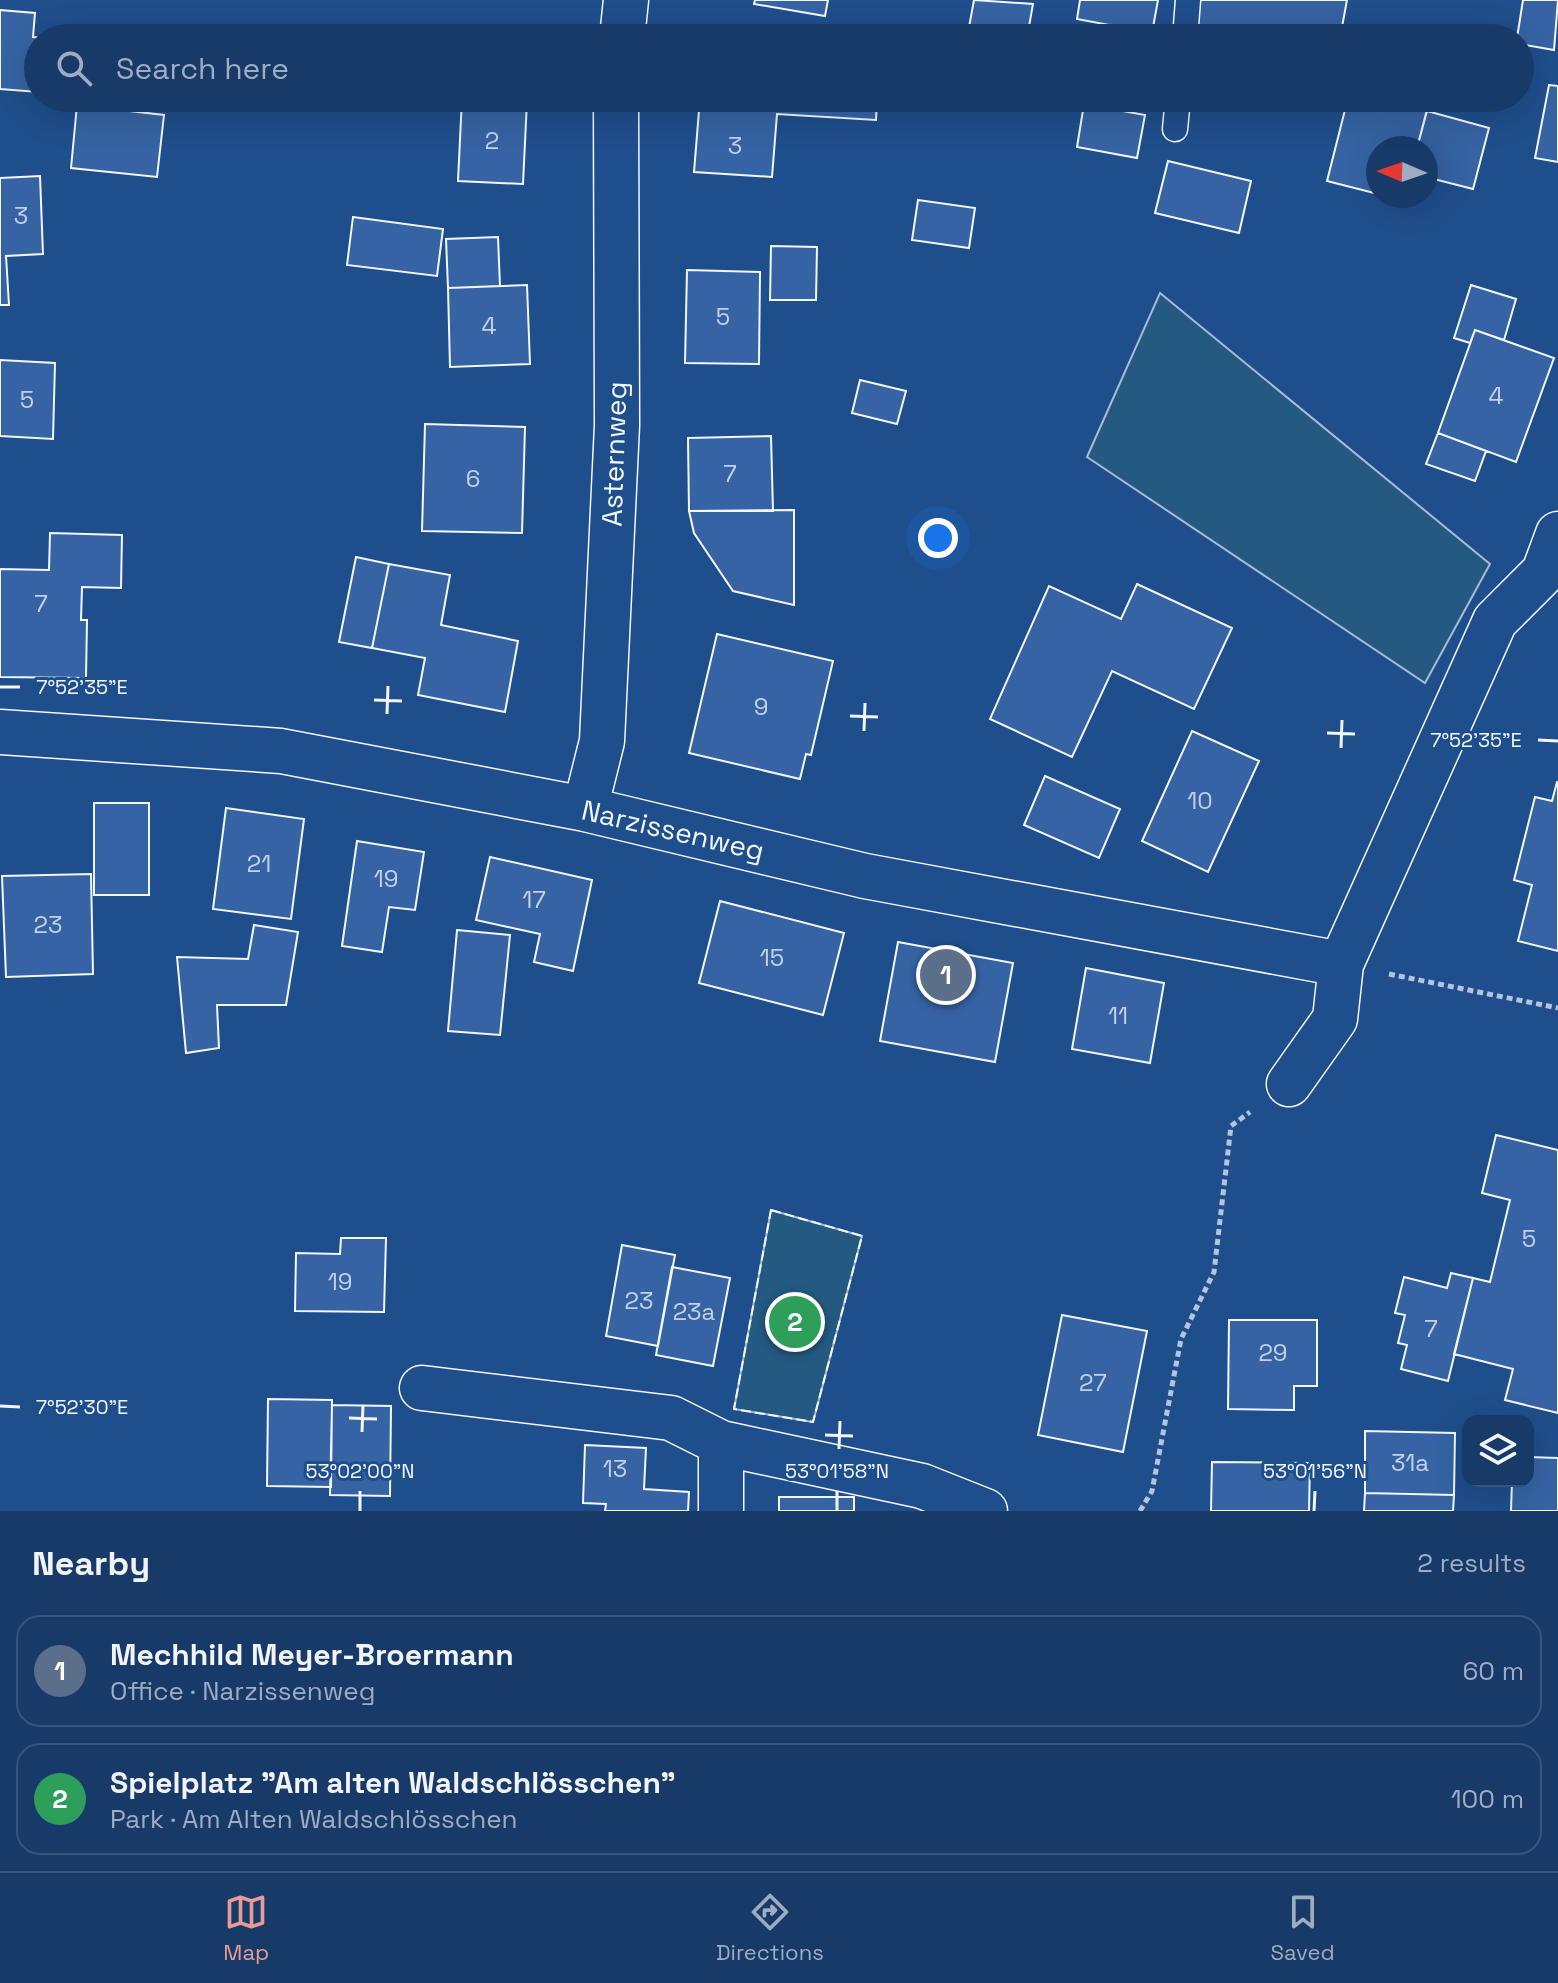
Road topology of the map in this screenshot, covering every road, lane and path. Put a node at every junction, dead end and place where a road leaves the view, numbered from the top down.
1 (626, 0) edge
2 (1188, 0) edge
3 (623, 24) edge
4 (1186, 24) edge
5 (616, 112) edge
6 (1177, 112) edge
7 (1175, 129) dead end
8 (1553, 561) edge
9 (0, 732) edge
10 (585, 809) junction
11 (1341, 964) junction
12 (1558, 1008) edge
13 (1289, 1084) joint
14 (422, 1388) dead end
15 (721, 1443) junction
16 (721, 1511) edge
17 (985, 1511) edge
18 (1140, 1511) edge

1 - 3 street
2 - 4 lane
5 - 10 street, Asternweg
6 - 7 lane
8 - 11 street
9 - 10 street, Narzissenweg
10 - 11 street, Narzissenweg
11 - 12 path
11 - 13 street
13 - 18 path
14 - 15 street
15 - 16 street
15 - 17 street

